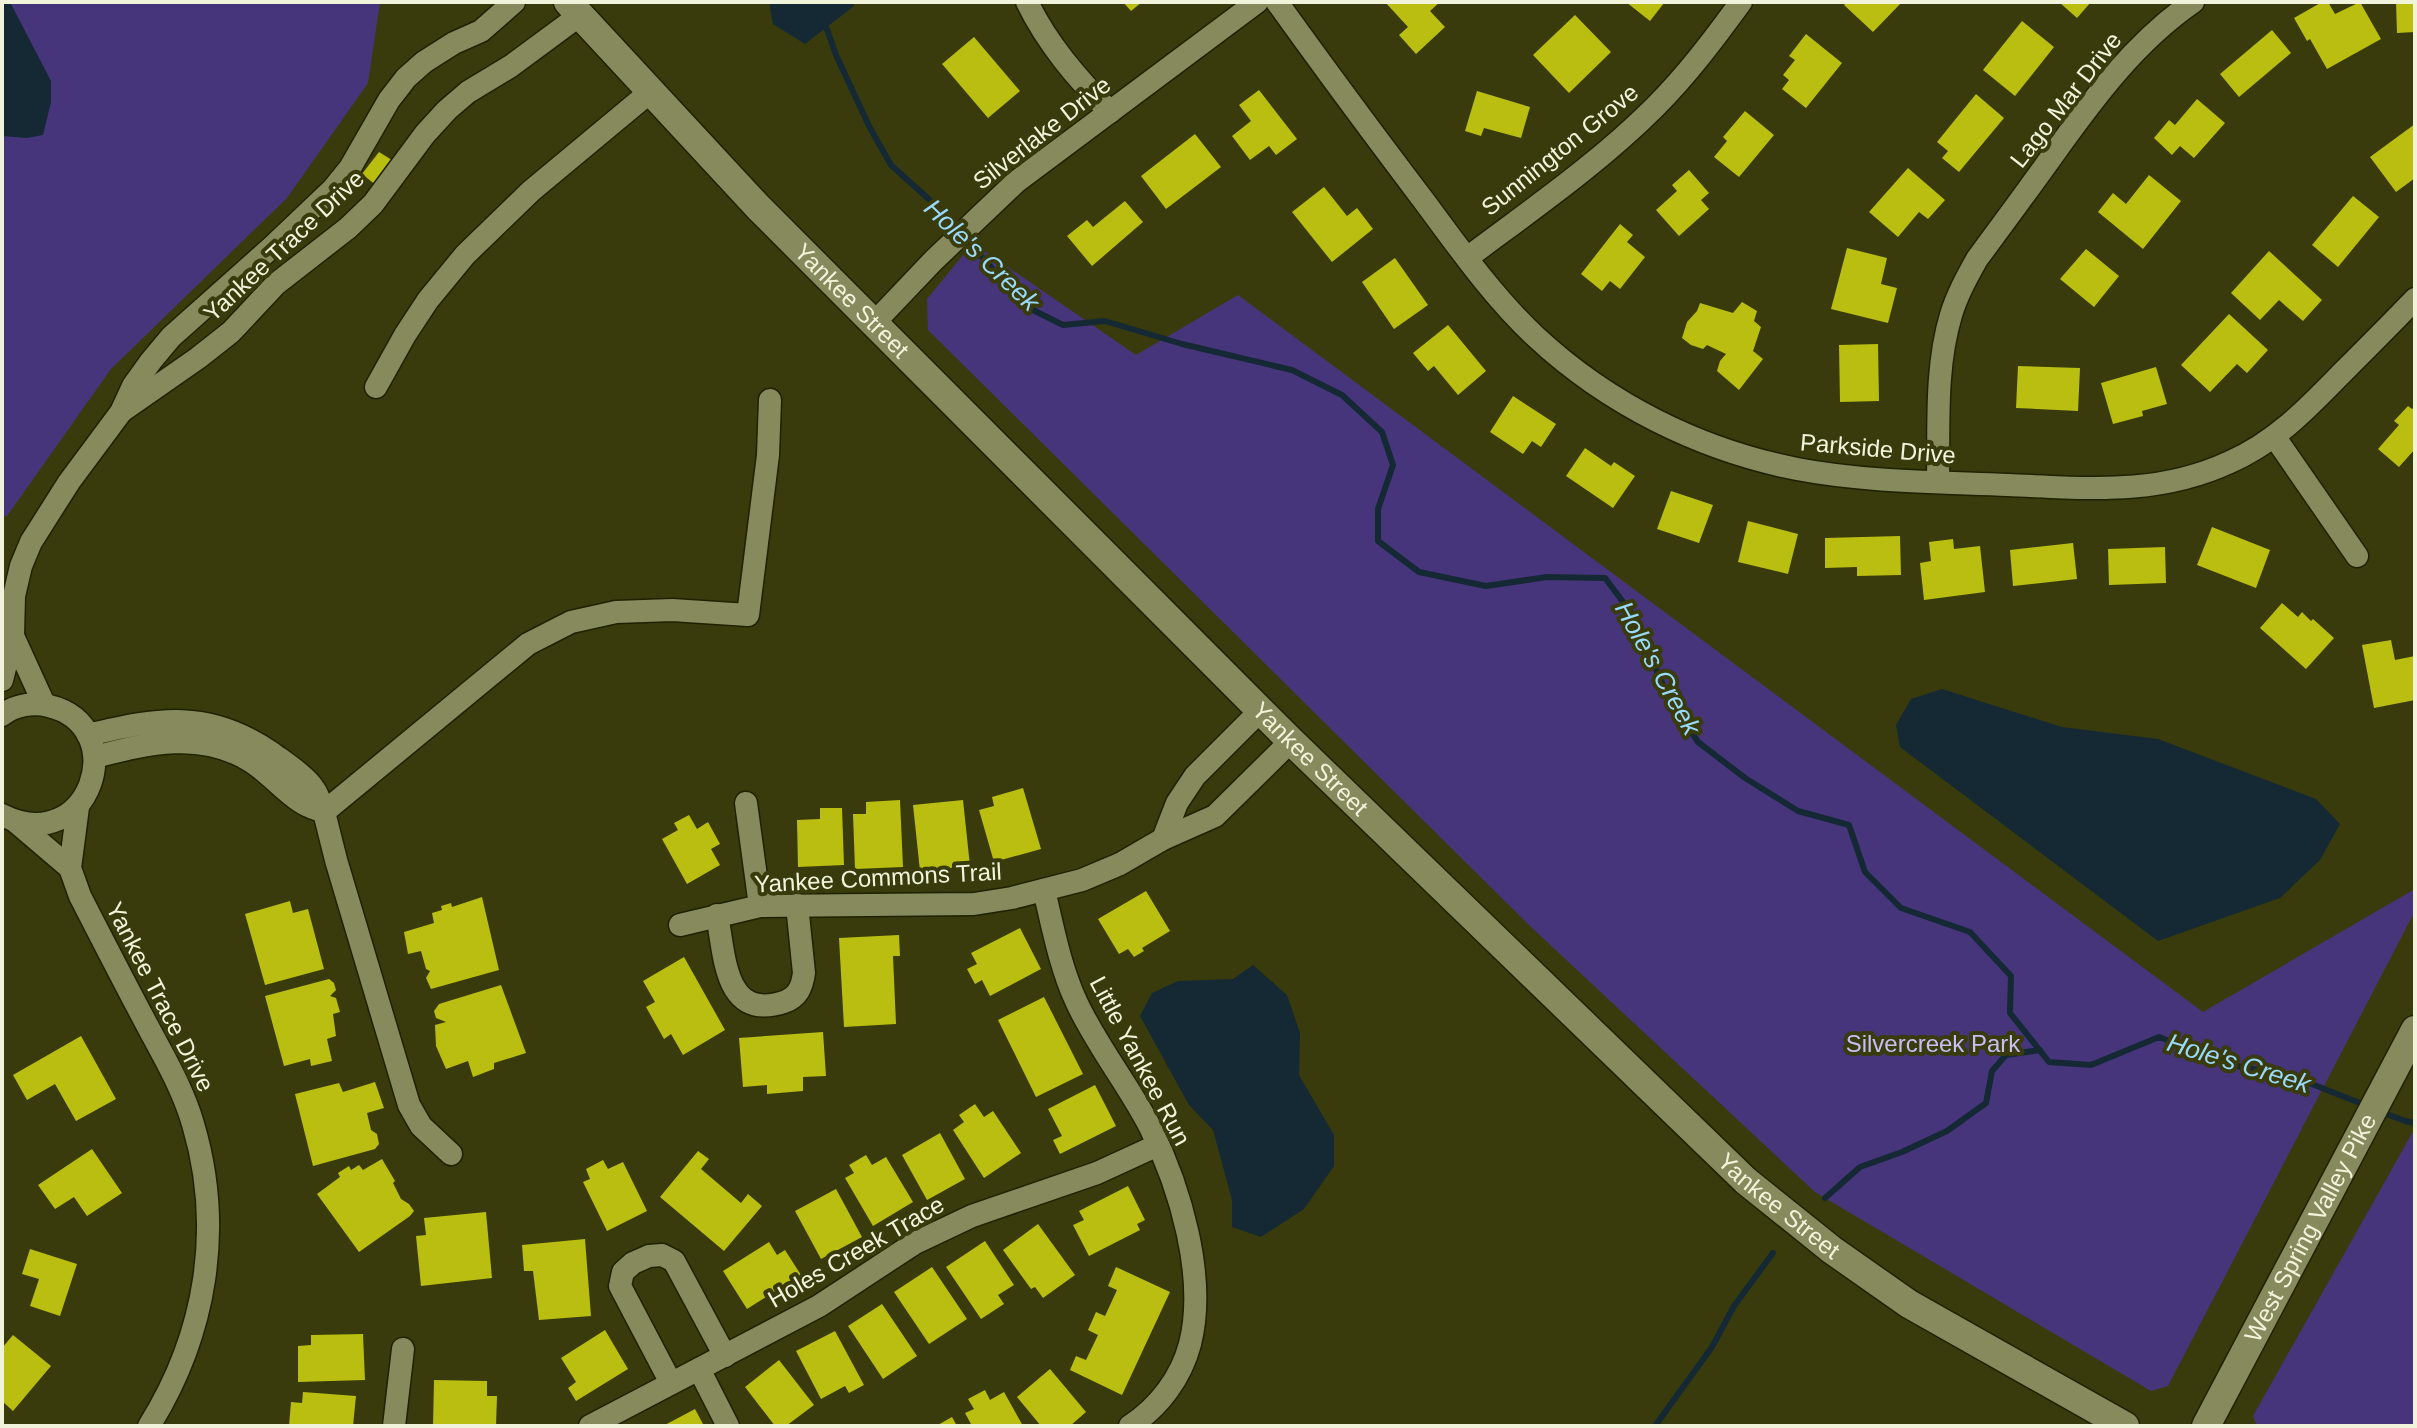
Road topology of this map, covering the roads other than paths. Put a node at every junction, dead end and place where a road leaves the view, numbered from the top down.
1 (514, 2) edge
2 (1027, 2) edge
3 (1257, 2) edge
4 (1277, 2) edge
5 (1741, 2) edge
6 (2193, 2) edge
7 (574, 9) edge
8 (650, 92) junction
9 (1110, 112) junction
10 (1467, 258) junction
11 (2415, 299) edge
12 (875, 322) junction
13 (376, 387) dead end
14 (770, 400) dead end
15 (121, 412) junction
16 (2274, 436) junction
17 (1938, 482) junction
18 (2357, 556) dead end
19 (13, 636) junction
20 (2, 680) edge
21 (44, 704) junction
22 (1261, 710) junction
23 (2, 715) edge
24 (88, 735) junction
25 (1291, 741) junction
26 (95, 757) junction
27 (746, 803) dead end
28 (78, 807) junction
29 (324, 812) junction
30 (9, 818) edge
31 (1163, 839) junction
32 (70, 868) junction
33 (1044, 890) junction
34 (797, 905) junction
35 (760, 906) junction
36 (717, 915) junction
37 (680, 925) dead end
38 (2415, 1030) edge
39 (1158, 1145) junction
40 (451, 1154) dead end
41 (403, 1349) dead end
42 (725, 1356) junction
43 (699, 1369) junction
44 (671, 1383) junction
45 (149, 1426) edge
46 (394, 1426) edge
47 (590, 1426) edge
48 (728, 1426) edge
49 (1130, 1426) edge
50 (2125, 1426) edge
51 (2206, 1426) edge

1 - 15 street, Yankee Trace Drive
2 - 9 street
3 - 9 street, Silverlake Drive
4 - 10 street, Parkside Drive
5 - 10 street, Sunnington Grove
6 - 17 street, Lago Mar Drive
7 - 8 street, Yankee Street
7 - 15 street, Yankee Trace Drive
8 - 12 street, Yankee Street
8 - 13 street
9 - 12 street, Silverlake Drive
10 - 17 street, Parkside Drive
11 - 16 street, Parkside Drive
12 - 22 street, Yankee Street
14 - 29 street
15 - 19 street, Yankee Trace Drive
16 - 17 street, Parkside Drive
16 - 18 street
19 - 20 street, Yankee Trace Drive
19 - 21 street, Yankee Trace Drive
21 - 23 street
21 - 24 street
22 - 25 street, Yankee Street
22 - 31 street
24 - 26 street
24 - 29 street
25 - 31 street, Yankee Commons Trail
25 - 50 street, Yankee Street
26 - 28 street, Yankee Trace Drive
26 - 29 street
27 - 35 street
28 - 30 street, Yankee Trace Drive
28 - 32 street, Yankee Trace Drive
29 - 40 street
30 - 32 street, Yankee Trace Drive
31 - 33 street, Yankee Commons Trail
32 - 45 street, Yankee Trace Drive
33 - 34 street, Yankee Commons Trail
33 - 39 street, Little Yankee Run
34 - 35 street, Yankee Commons Trail
34 - 36 street
35 - 36 street, Yankee Commons Trail
36 - 37 street, Yankee Commons Trail
38 - 51 street, West Spring Valley Pike
39 - 42 street, Holes Creek Trace
39 - 49 street, Little Yankee Run
41 - 46 street
42 - 43 street, Holes Creek Trace
42 - 44 street
43 - 44 street, Holes Creek Trace
43 - 48 street
44 - 47 street, Holes Creek Trace

